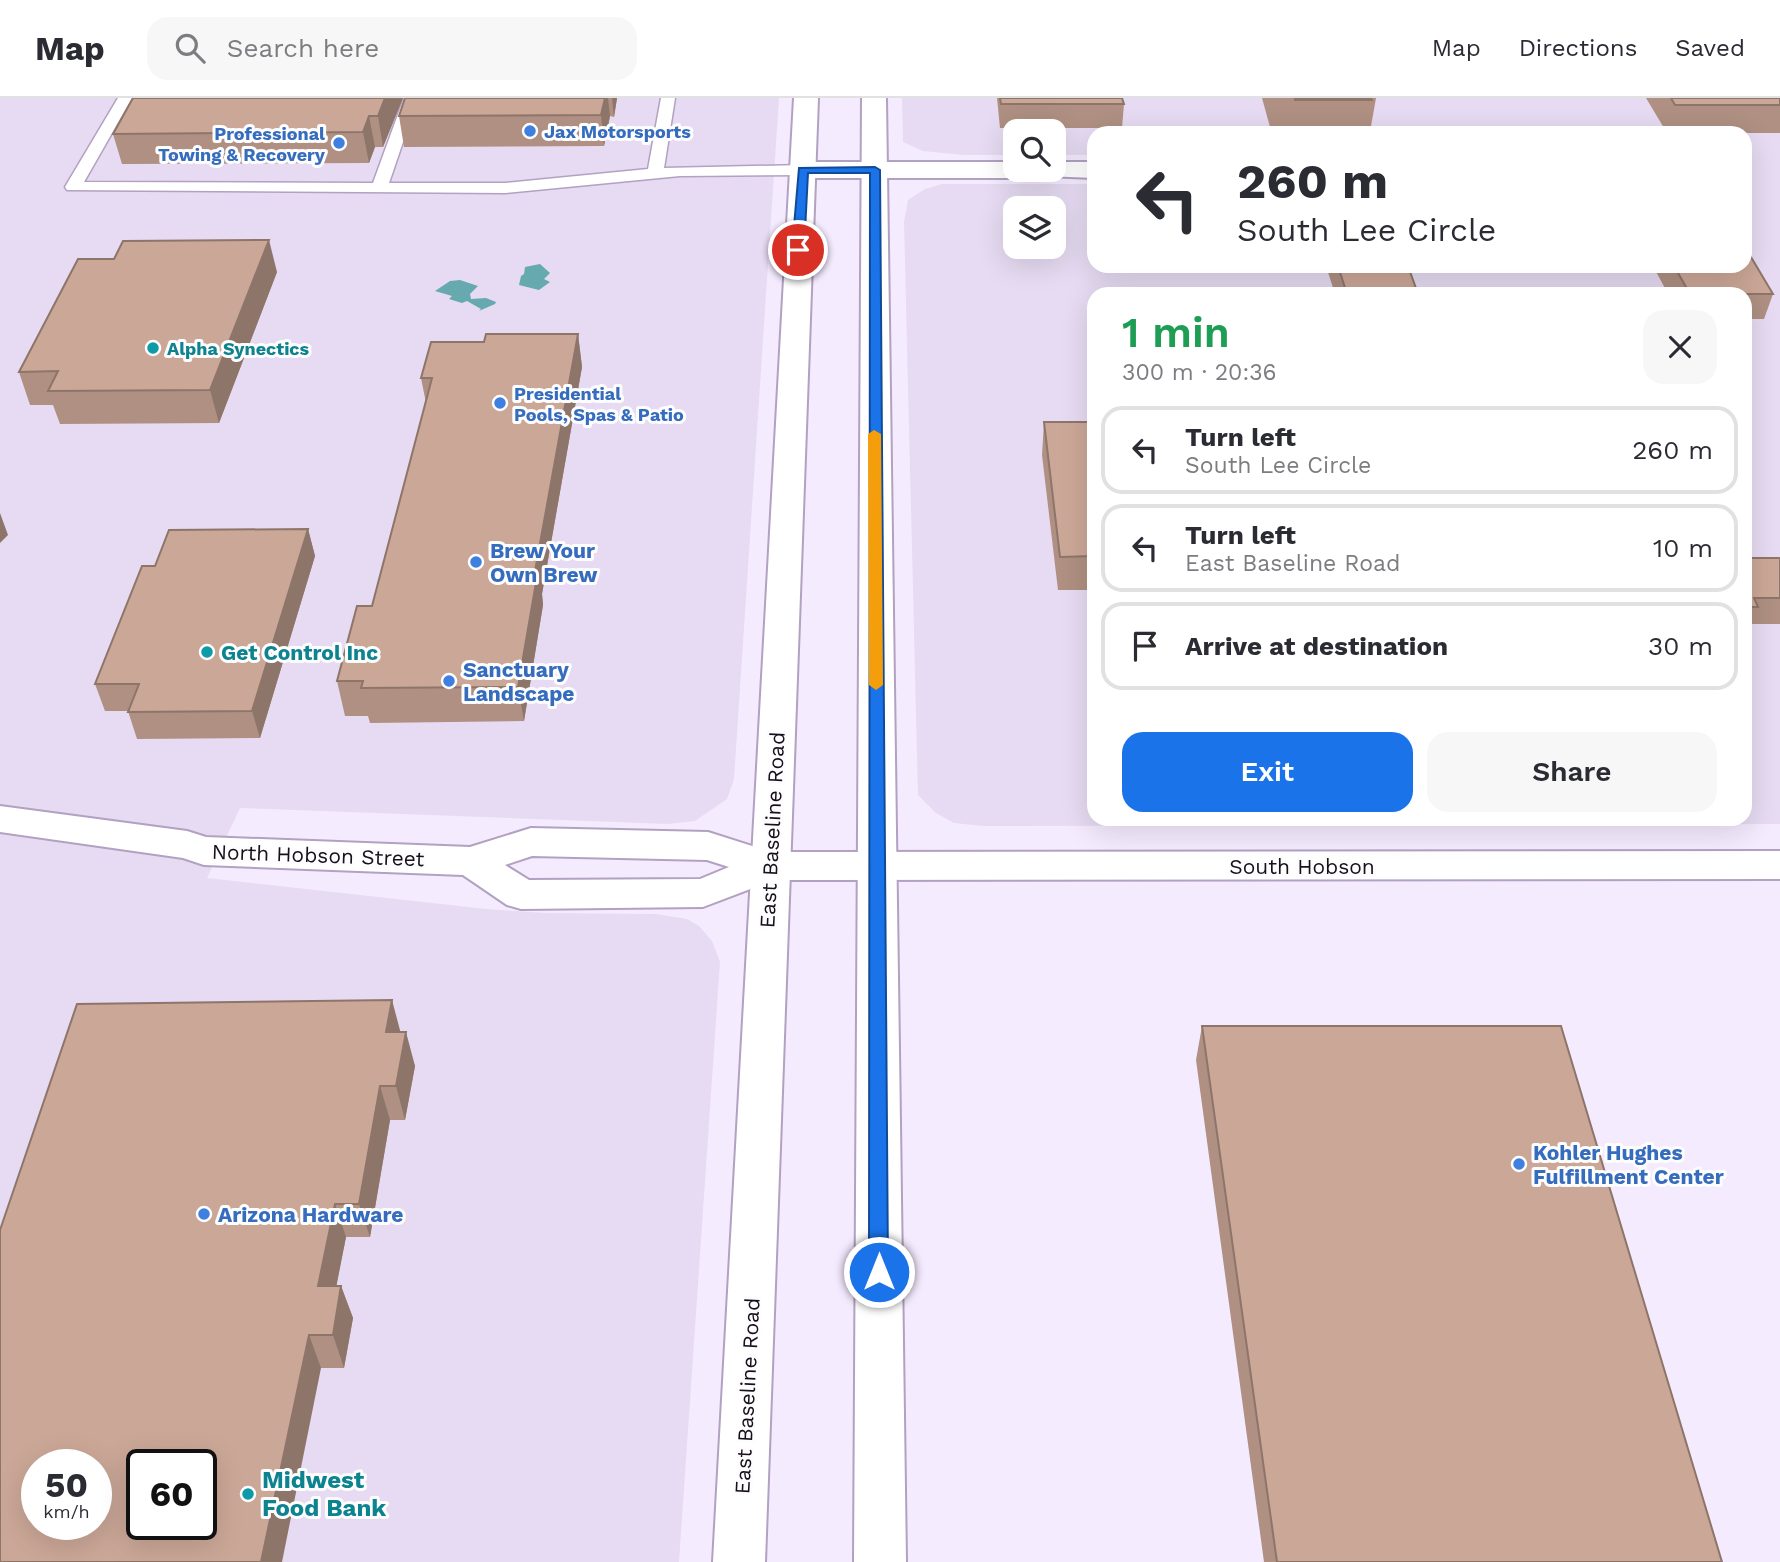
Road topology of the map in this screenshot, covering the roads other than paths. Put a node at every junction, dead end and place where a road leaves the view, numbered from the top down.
1 (125, 98) edge
2 (411, 98) edge
3 (668, 98) edge
4 (806, 98) edge
5 (874, 98) edge
6 (803, 170) junction
7 (875, 170) junction
8 (1003, 170) edge
9 (1066, 170) edge
10 (1087, 170) edge
11 (655, 173) junction
12 (379, 189) junction
13 (0, 819) edge
14 (471, 861) junction
15 (1780, 865) edge
16 (770, 866) junction
17 (824, 866) joint
18 (876, 866) junction
19 (739, 1562) edge
20 (880, 1562) edge

1 - 12 lane
2 - 12 lane
3 - 11 lane
4 - 6 main road, East Baseline Road
5 - 7 main road
6 - 7 main road
6 - 11 lane
6 - 16 main road, East Baseline Road
7 - 8 main road
7 - 18 main road
9 - 10 main road
11 - 12 lane
13 - 14 main road, North Hobson Street
14 - 16 main road, North Hobson Street
14 - 16 main road, North Hobson Street
15 - 18 main road, South Hobson
16 - 17 main road, North Hobson Street
16 - 19 main road, East Baseline Road
17 - 18 main road, South Hobson
18 - 20 main road

